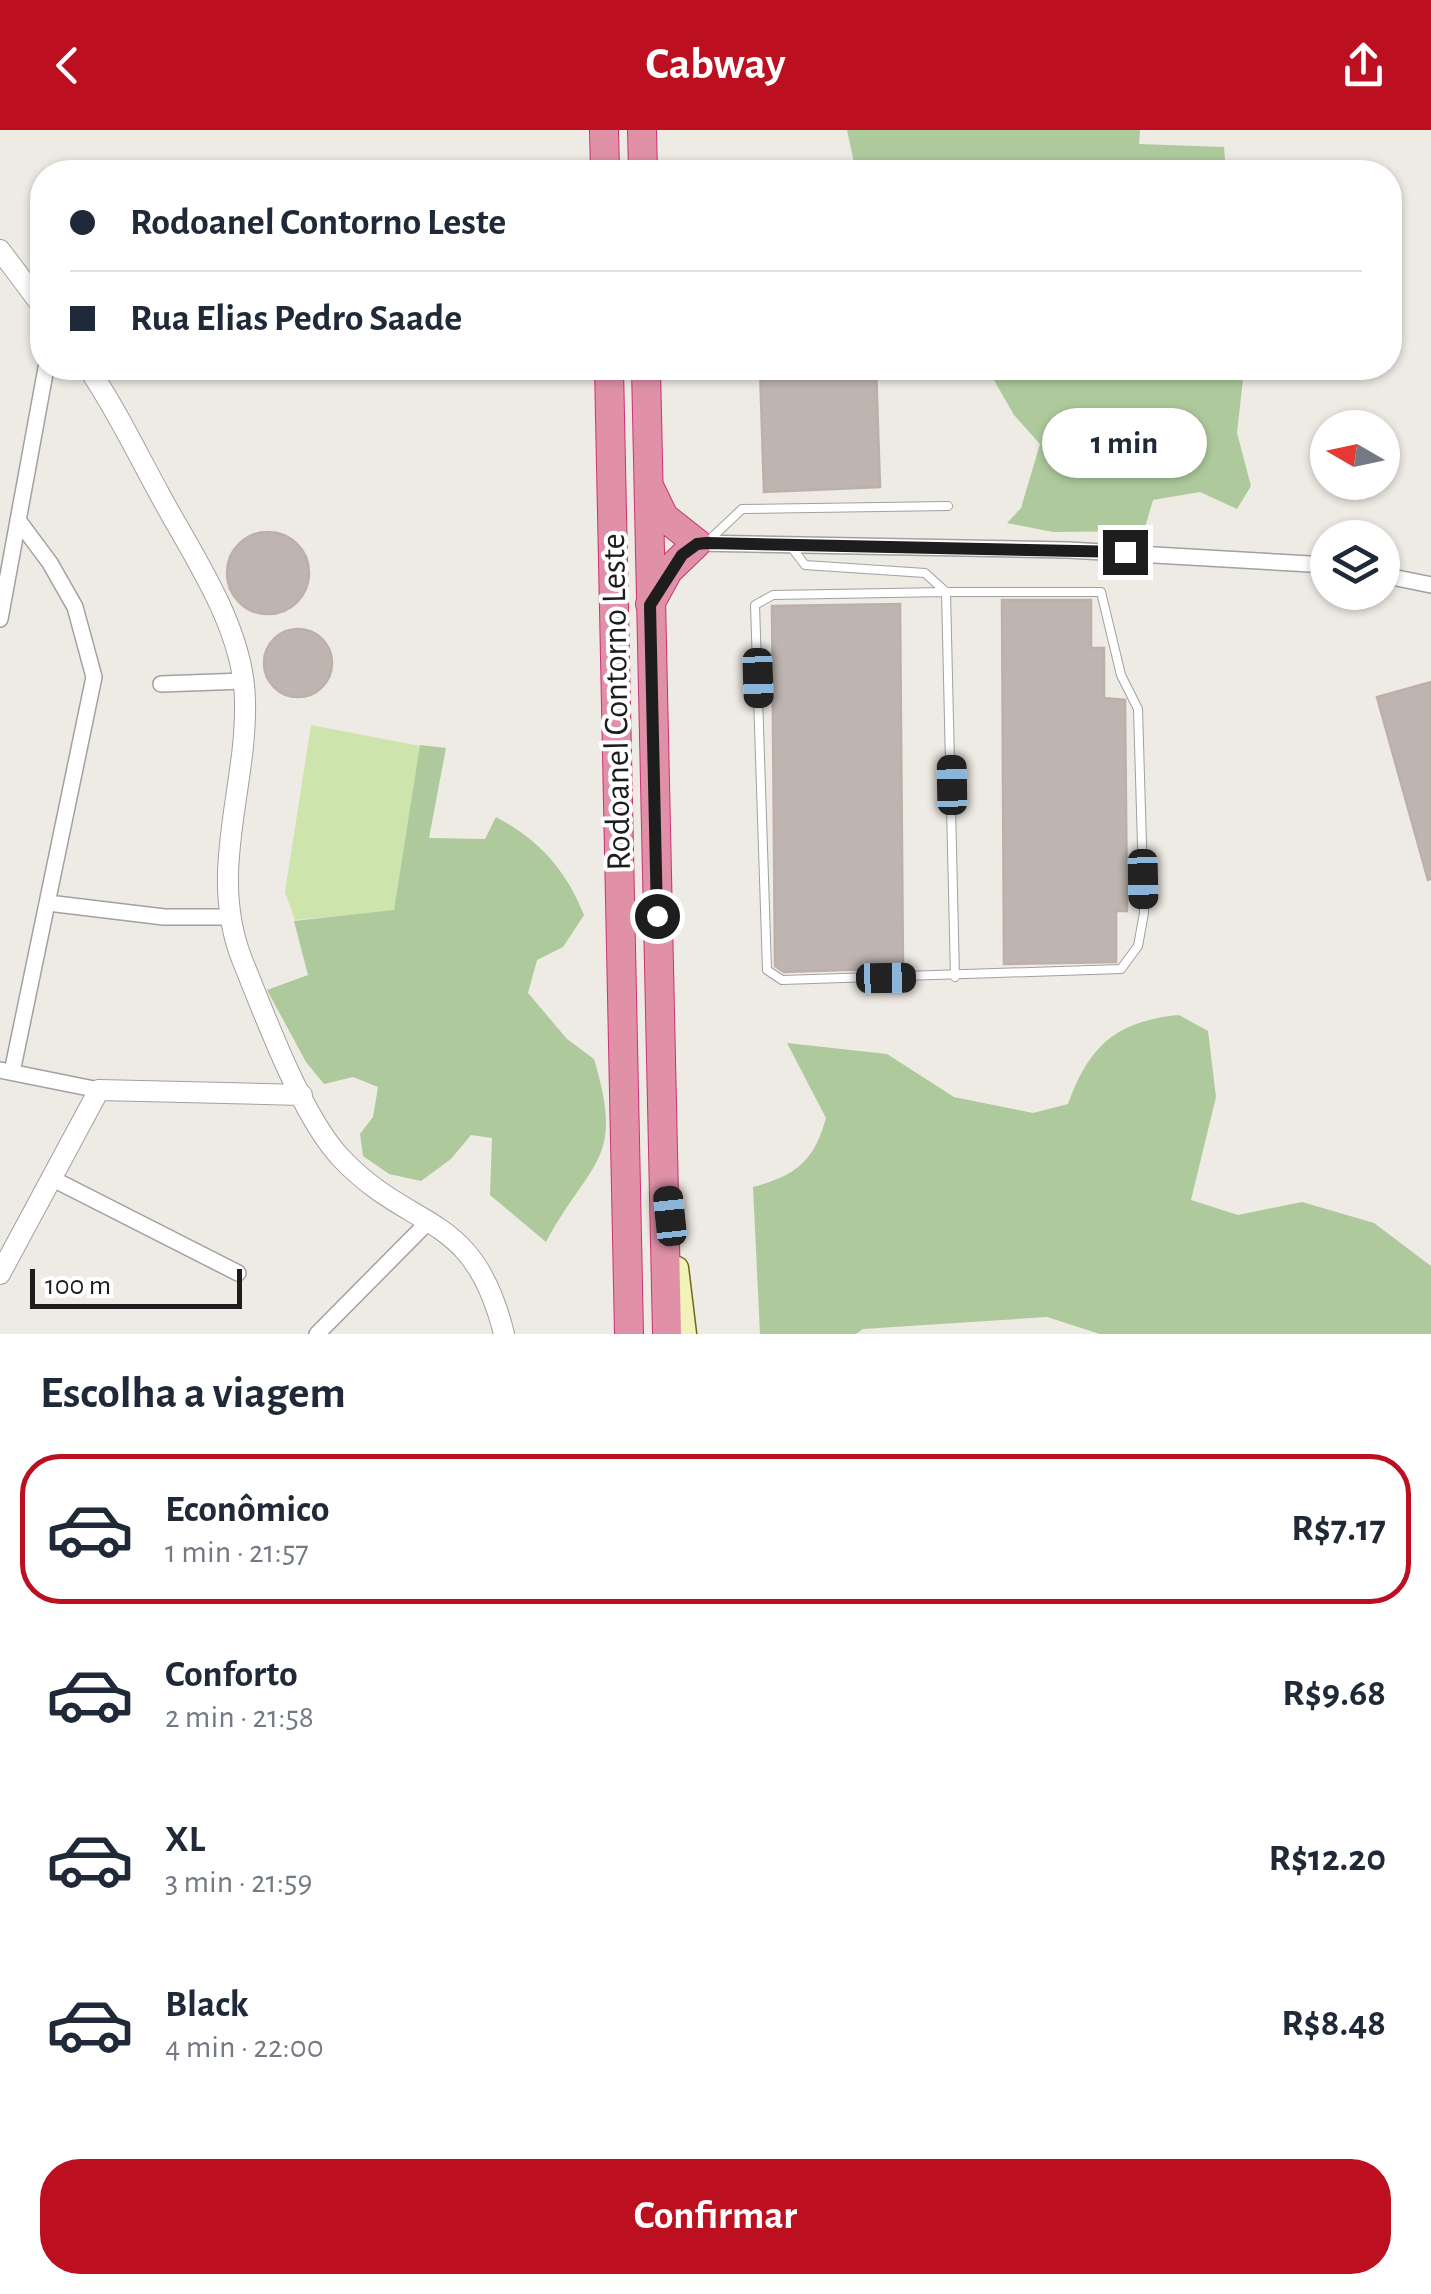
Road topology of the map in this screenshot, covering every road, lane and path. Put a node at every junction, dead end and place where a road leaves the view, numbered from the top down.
1 (604, 130) edge
2 (642, 130) edge
3 (605, 160) edge
4 (643, 160) edge
5 (0, 250) edge
6 (30, 290) edge
7 (44, 380) edge
8 (95, 380) edge
9 (609, 380) edge
10 (646, 380) edge
11 (647, 482) junction
12 (948, 506) dead end
13 (18, 520) junction
14 (701, 543) junction
15 (790, 544) junction
16 (6, 555) edge
17 (1310, 564) edge
18 (1400, 578) edge
19 (1431, 584) edge
20 (946, 592) junction
21 (650, 605) junction
22 (0, 619) edge
23 (244, 681) junction
24 (162, 684) dead end
25 (48, 902) junction
26 (228, 917) junction
27 (955, 976) junction
28 (6, 1071) edge
29 (98, 1090) junction
30 (302, 1094) junction
31 (663, 1150) junction
32 (52, 1178) junction
33 (430, 1220) junction
34 (238, 1273) dead end
35 (0, 1274) edge
36 (317, 1334) edge
37 (504, 1334) edge
38 (629, 1334) edge
39 (667, 1334) edge
40 (684, 1334) edge

1 - 3 highway
2 - 4 highway
5 - 6 street
7 - 13 street
8 - 23 street
9 - 38 highway, Rodoanel Contorno Leste
10 - 11 highway, Rodoanel Contorno Leste
11 - 14 highway
11 - 21 highway, Rodoanel Contorno Leste
12 - 14 lane
13 - 16 street
13 - 25 street
14 - 15 street
14 - 21 highway
15 - 17 street
15 - 20 lane
16 - 22 street
18 - 19 street
20 - 27 lane
20 - 27 lane
20 - 27 lane
21 - 31 highway, Rodoanel Contorno Leste
23 - 24 street
23 - 26 street
25 - 26 street
25 - 28 street
26 - 30 street
28 - 29 street
29 - 30 street
29 - 32 street
30 - 33 street
31 - 39 highway, Rodoanel Contorno Leste
31 - 40 main road
32 - 34 street
32 - 35 street
33 - 36 street
33 - 37 street

